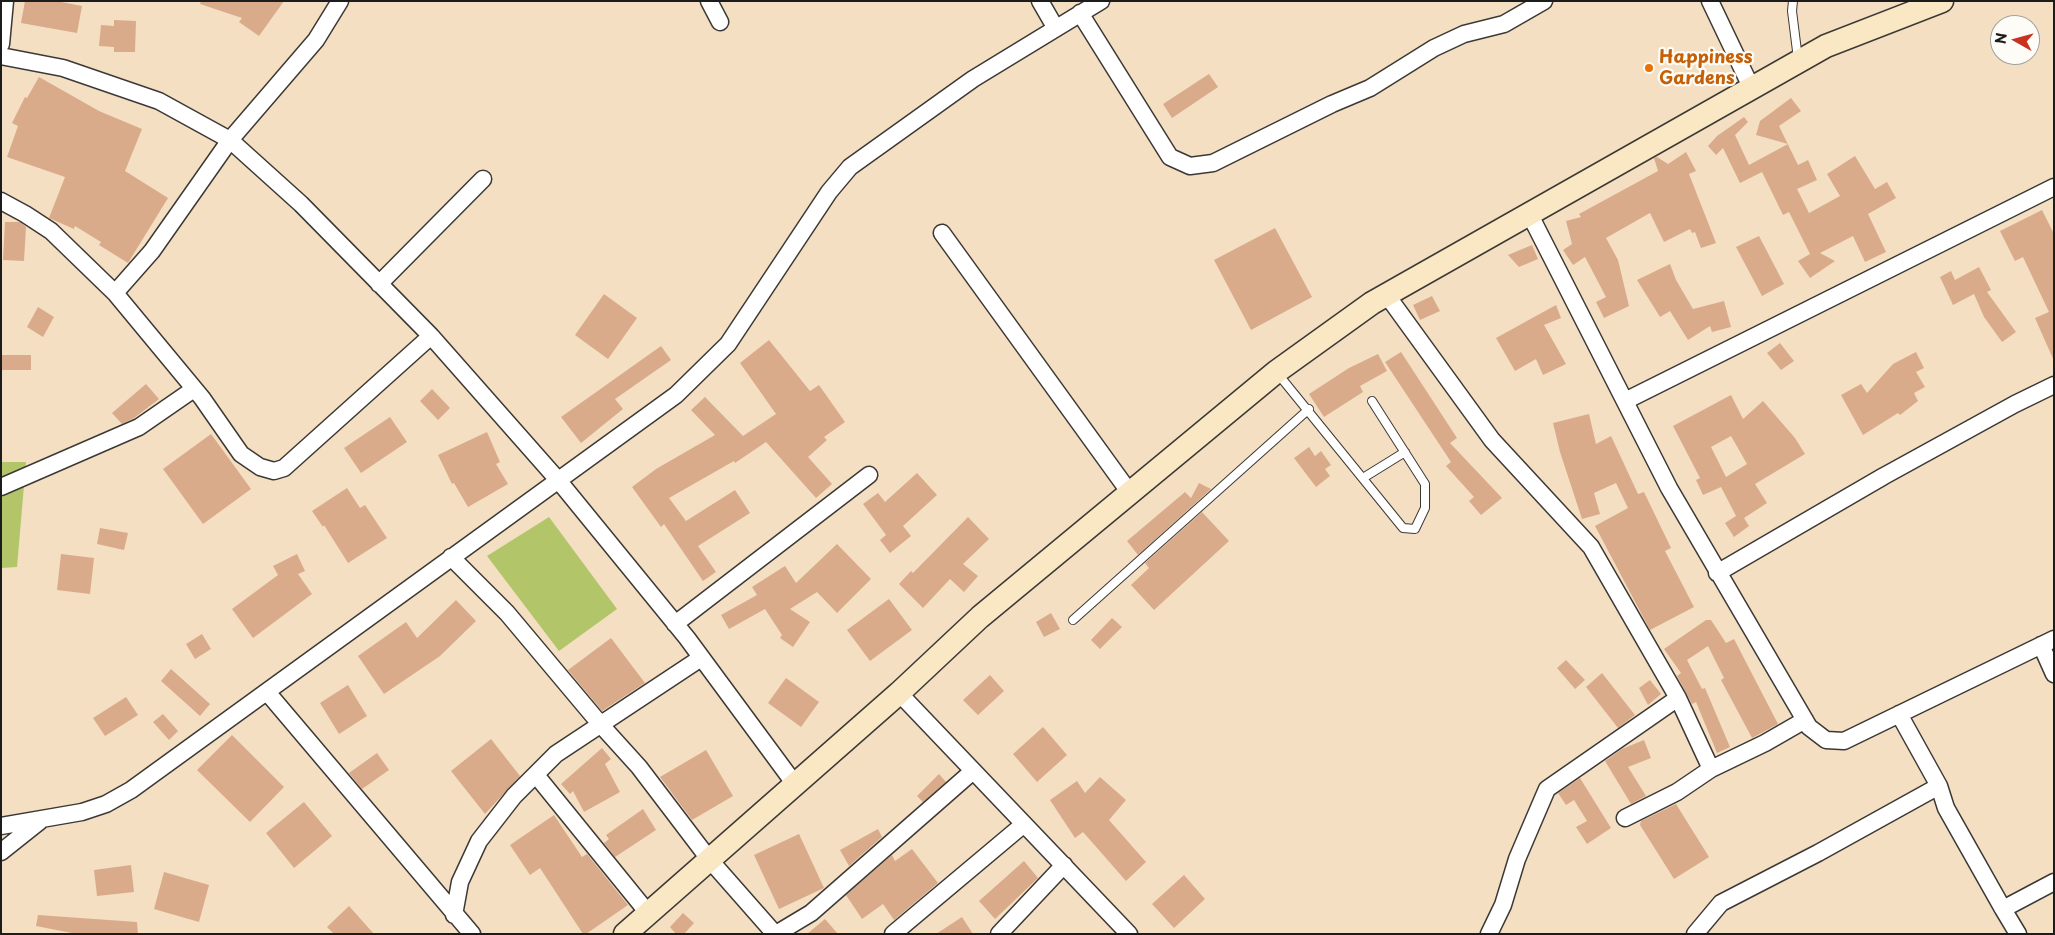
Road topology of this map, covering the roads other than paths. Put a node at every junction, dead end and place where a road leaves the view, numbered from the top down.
1 (5, 1) edge
2 (340, 1) edge
3 (709, 1) edge
4 (1040, 1) edge
5 (1101, 1) edge
6 (1544, 1) edge
7 (1710, 1) edge
8 (1793, 1) edge
9 (1942, 1) edge
10 (1080, 13) junction
11 (720, 22) dead end
12 (1055, 27) junction
13 (1, 44) edge
14 (1, 56) edge
15 (1798, 61) junction
16 (1752, 90) junction
17 (230, 140) junction
18 (483, 179) dead end
19 (2054, 188) edge
20 (1, 201) edge
21 (1530, 215) junction
22 (942, 233) dead end
23 (379, 284) junction
24 (116, 293) junction
25 (1386, 294) junction
26 (430, 336) junction
27 (1276, 372) junction
28 (2054, 385) edge
29 (194, 389) junction
30 (1372, 400) dead end
31 (1626, 401) junction
32 (1309, 410) junction
33 (1405, 452) junction
34 (868, 475) dead end
35 (1363, 478) junction
36 (558, 480) junction
37 (1, 487) edge
38 (1130, 493) junction
39 (451, 557) junction
40 (1718, 573) junction
41 (1072, 620) dead end
42 (675, 624) junction
43 (2047, 642) edge
44 (702, 658) junction
45 (2054, 674) edge
46 (267, 692) junction
47 (899, 693) junction
48 (1678, 698) junction
49 (1899, 714) junction
50 (1805, 720) junction
51 (601, 725) junction
52 (1711, 769) junction
53 (973, 771) junction
54 (536, 775) junction
55 (794, 783) junction
56 (1939, 786) junction
57 (1625, 818) dead end
58 (43, 819) junction
59 (1024, 824) junction
60 (1, 826) edge
61 (1, 852) edge
62 (709, 859) junction
63 (1064, 865) junction
64 (2054, 882) edge
65 (2002, 909) junction
66 (648, 913) junction
67 (454, 914) junction
68 (897, 933) edge
69 (472, 934) edge
70 (625, 934) edge
71 (776, 934) edge
72 (999, 934) edge
73 (1130, 934) edge
74 (1490, 934) edge
75 (1695, 934) edge
76 (2018, 934) edge

1 - 13 street
2 - 17 street
3 - 11 street
4 - 12 street
5 - 10 street
6 - 10 street
7 - 16 street
8 - 15 lane
9 - 15 street
10 - 12 street
12 - 36 street
14 - 17 street
15 - 16 street
16 - 21 street
17 - 23 street
17 - 24 street
18 - 23 street
19 - 31 street
20 - 24 street
21 - 25 street
21 - 31 street
22 - 38 street
23 - 26 street
24 - 29 street
25 - 27 street
25 - 48 street
26 - 29 street
26 - 36 street
27 - 32 lane
27 - 38 street
28 - 40 street
29 - 37 street
30 - 33 lane
31 - 40 street
32 - 35 lane
32 - 41 lane
33 - 35 lane
33 - 35 lane
34 - 42 street
36 - 39 street
36 - 42 street
38 - 47 street
39 - 46 street
39 - 51 street
40 - 50 street
42 - 44 street
43 - 45 street
43 - 49 street
44 - 51 street
44 - 55 street
46 - 58 street
46 - 67 street
47 - 53 street
47 - 55 street
48 - 52 street
48 - 74 street
49 - 50 street
49 - 56 street
50 - 52 street
51 - 54 street
51 - 62 street
52 - 57 street
53 - 59 street
53 - 71 street
54 - 66 street
54 - 67 street
55 - 62 street
56 - 65 street
56 - 75 street
58 - 60 street
58 - 61 street
59 - 63 street
59 - 68 street
62 - 66 street
62 - 71 street
63 - 72 street
63 - 73 street
64 - 65 street
65 - 76 street
66 - 70 street
67 - 69 street

